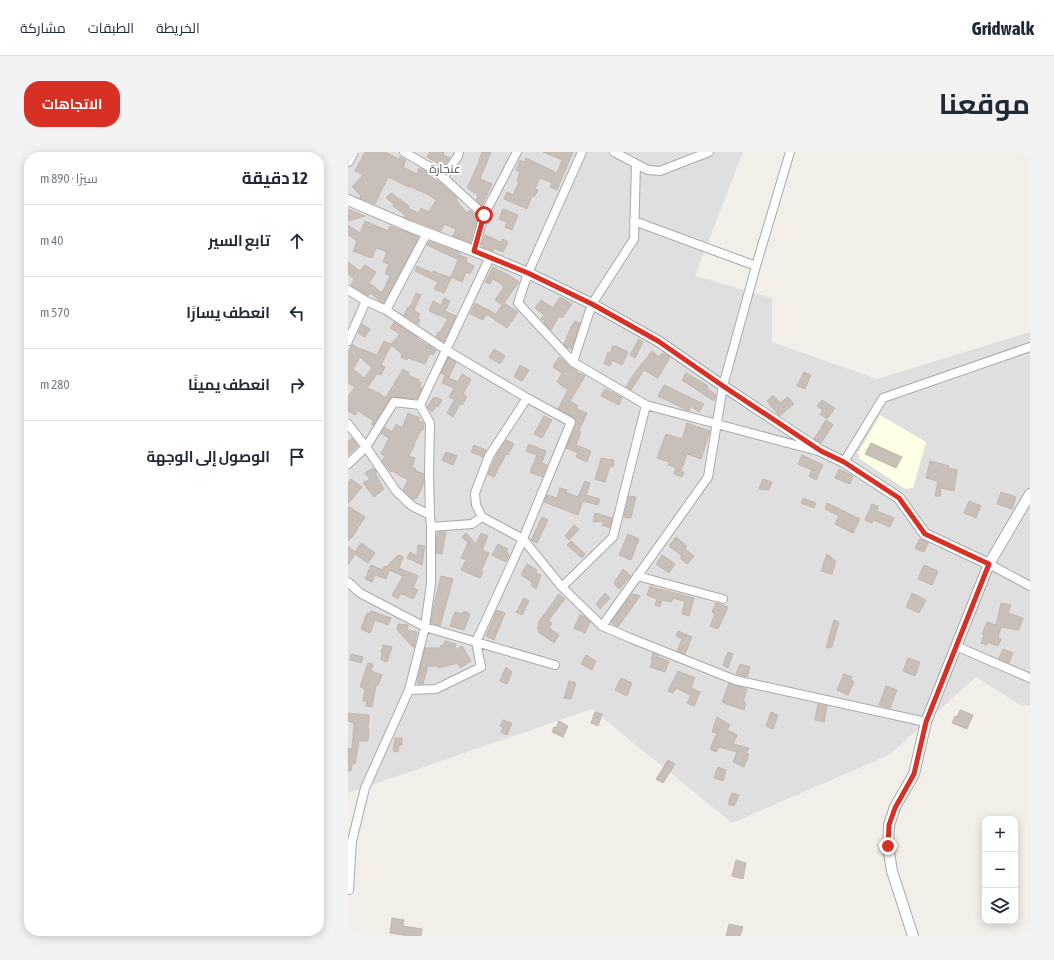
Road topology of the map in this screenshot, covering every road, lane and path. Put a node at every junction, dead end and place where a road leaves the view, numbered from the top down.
1 (353, 152) edge
2 (404, 152) edge
3 (459, 152) edge
4 (517, 152) edge
5 (582, 152) edge
6 (614, 152) edge
7 (709, 152) edge
8 (790, 152) edge
9 (348, 161) edge
10 (636, 164) junction
11 (443, 178) junction
12 (348, 200) edge
13 (484, 215) junction
14 (634, 221) junction
15 (427, 233) junction
16 (474, 251) junction
17 (490, 257) junction
18 (756, 266) junction
19 (528, 273) junction
20 (348, 290) edge
21 (366, 301) junction
22 (592, 304) junction
23 (386, 310) junction
24 (348, 341) edge
25 (1030, 348) edge
26 (446, 350) junction
27 (573, 362) junction
28 (723, 386) junction
29 (527, 398) junction
30 (420, 405) junction
31 (646, 405) junction
32 (348, 424) edge
33 (717, 424) junction
34 (366, 447) junction
35 (821, 451) junction
36 (844, 462) junction
37 (348, 464) edge
38 (1030, 494) edge
39 (430, 515) junction
40 (482, 517) junction
41 (432, 527) junction
42 (523, 539) junction
43 (989, 564) junction
44 (637, 576) junction
45 (348, 582) edge
46 (1030, 586) edge
47 (562, 587) junction
48 (723, 599) dead end
49 (602, 626) junction
50 (425, 627) junction
51 (476, 642) junction
52 (956, 646) junction
53 (555, 665) dead end
54 (1030, 678) edge
55 (409, 690) junction
56 (926, 722) junction
57 (349, 890) edge
58 (913, 936) edge

1 - 9 street
2 - 11 street
3 - 11 street
4 - 13 street
5 - 19 street
6 - 10 street
7 - 10 street
8 - 18 street
10 - 14 street
11 - 13 street
12 - 15 street
13 - 16 street
14 - 18 street
14 - 22 street
15 - 16 street
15 - 23 street
16 - 17 street
17 - 19 street
17 - 26 street
18 - 28 street
19 - 22 street
19 - 27 street
20 - 21 street
21 - 23 street
21 - 24 street
22 - 27 street
22 - 28 street
23 - 26 street
25 - 36 street
26 - 29 street
26 - 30 street
27 - 31 street
28 - 33 street
28 - 35 street
29 - 40 street
29 - 42 street
30 - 34 street
30 - 39 street
31 - 33 street
31 - 47 street
32 - 34 street
33 - 35 street
33 - 44 street
34 - 37 street
34 - 39 street
35 - 36 street
36 - 43 street
38 - 43 street
39 - 41 street
40 - 41 street
40 - 42 street
41 - 50 street
42 - 47 street
42 - 51 street
43 - 46 street
43 - 52 street
44 - 48 street
44 - 49 street
45 - 50 street
47 - 49 street
49 - 56 street
50 - 51 street
50 - 55 street
51 - 53 street
51 - 55 street
52 - 54 street
52 - 56 street
55 - 57 street
56 - 58 street

